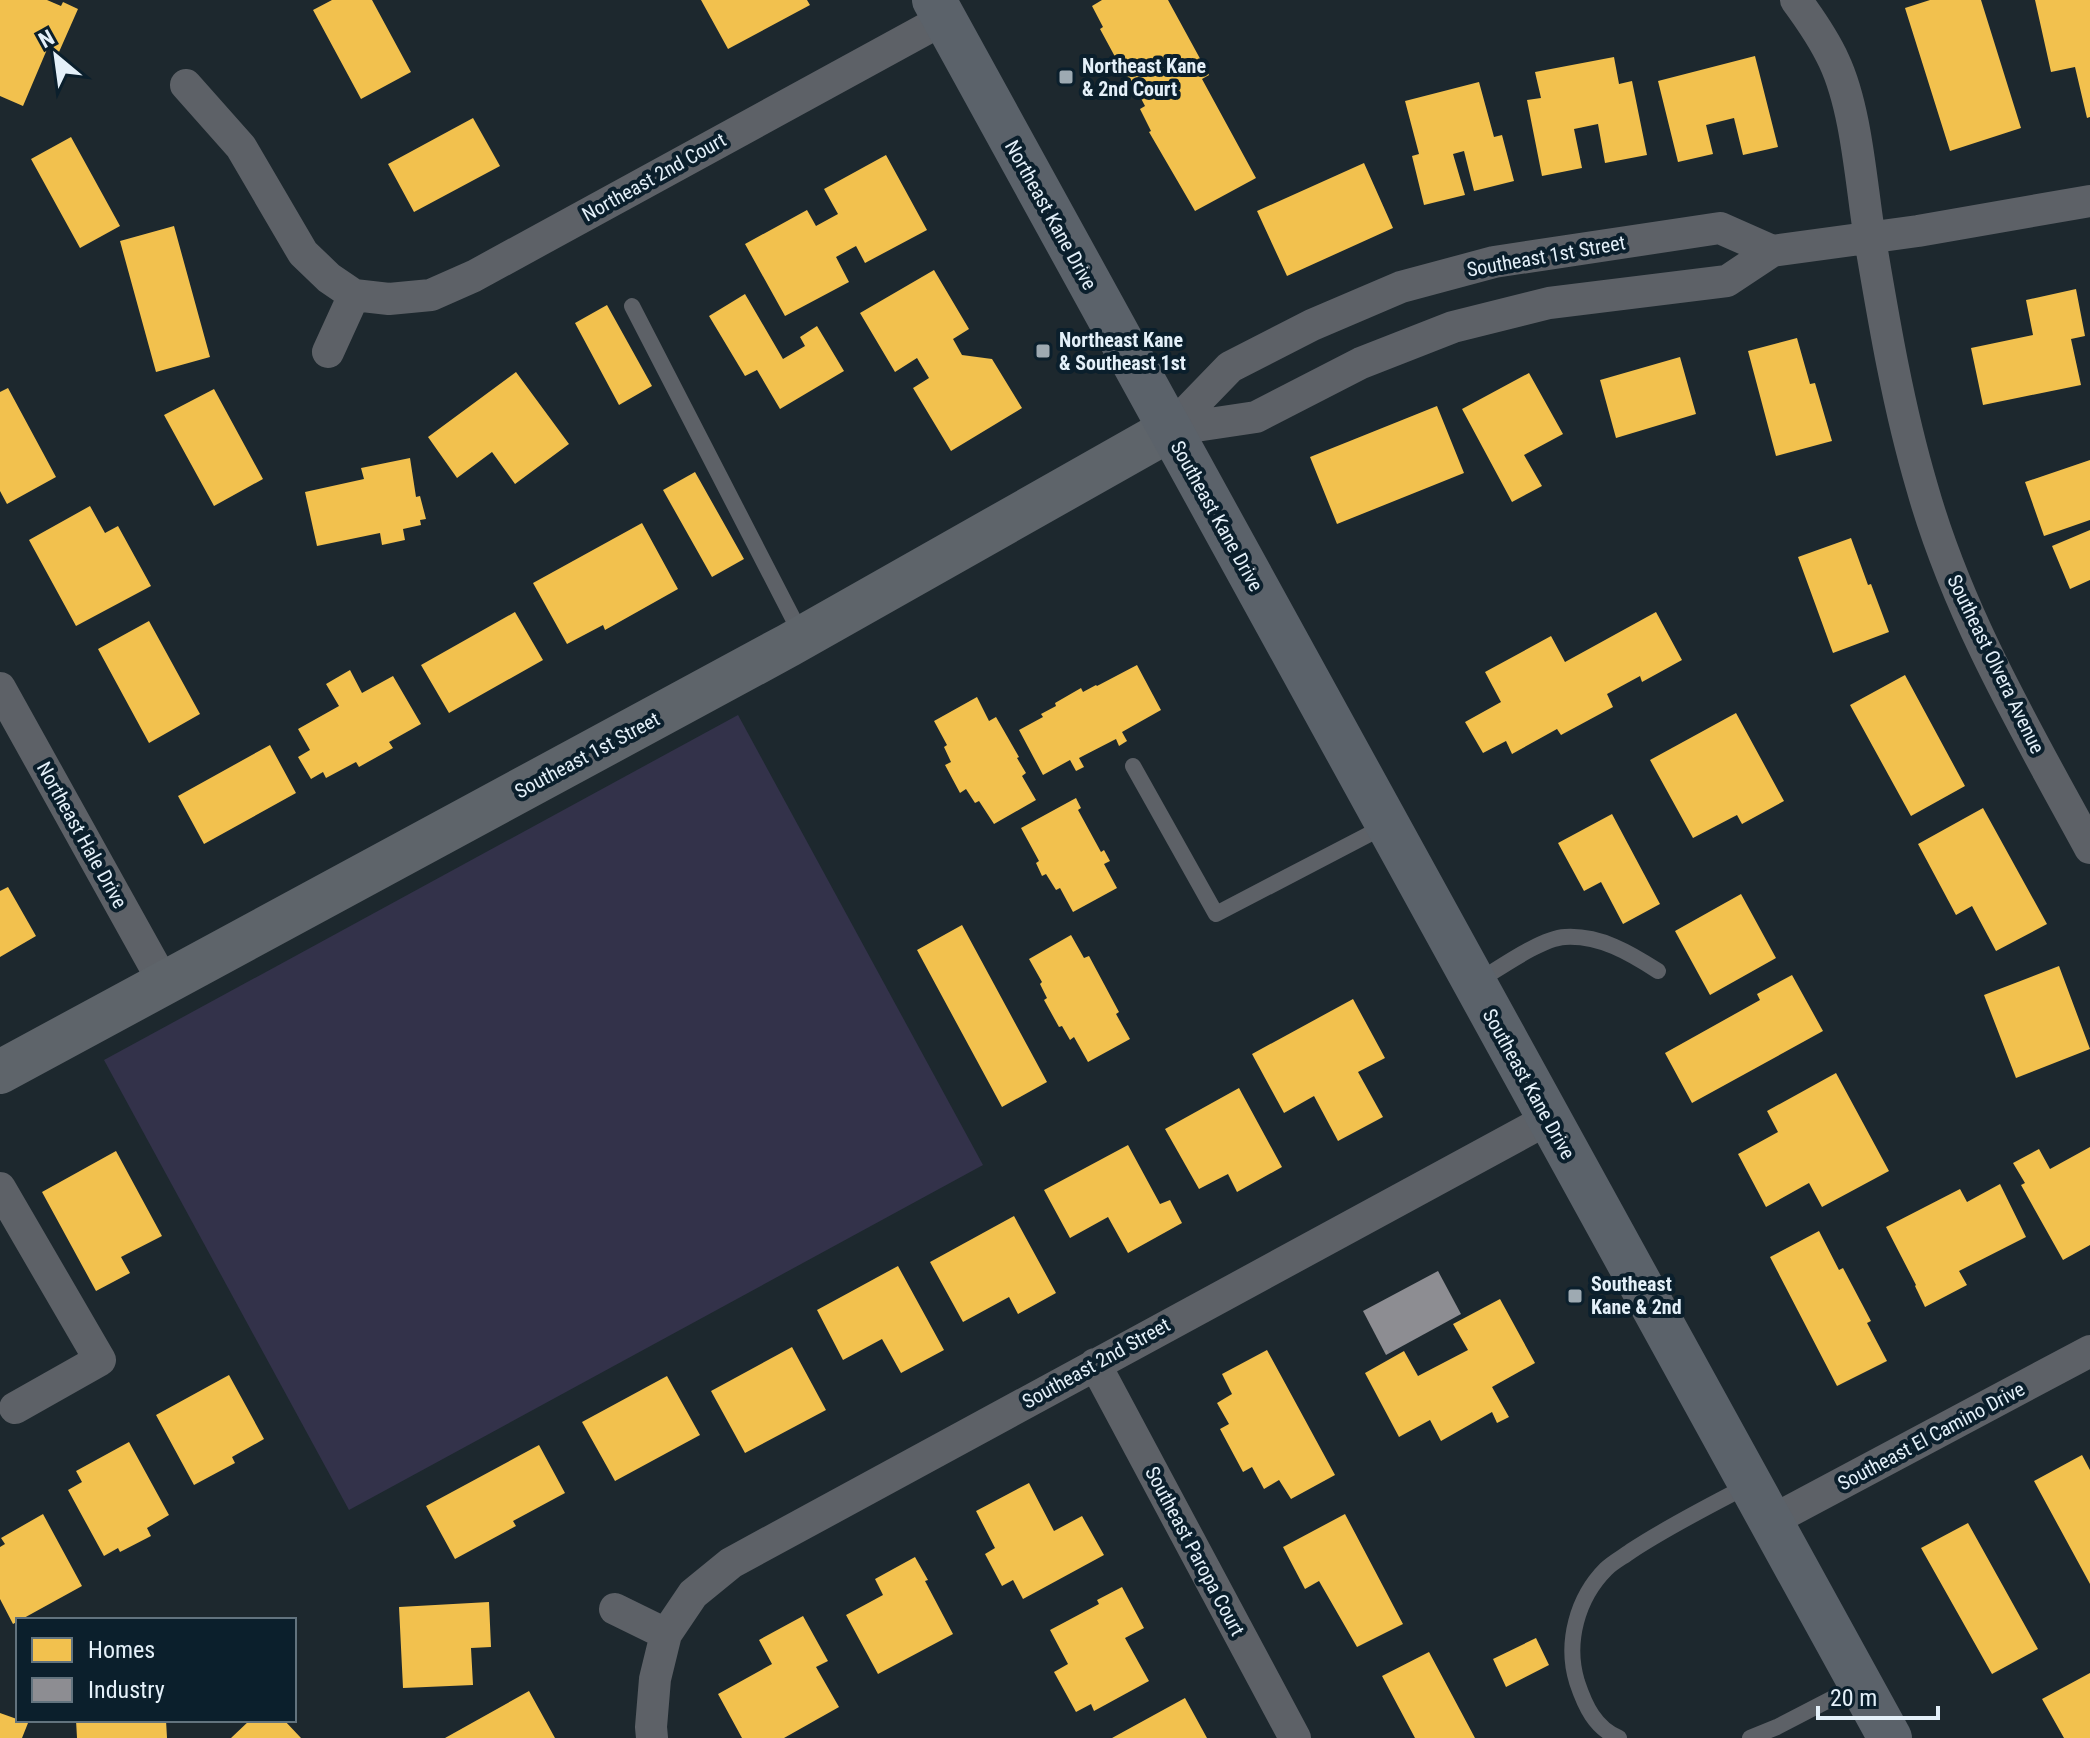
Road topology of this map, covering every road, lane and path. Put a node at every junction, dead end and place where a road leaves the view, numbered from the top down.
1 (1796, 0) edge
2 (939, 9) edge
3 (186, 85) dead end
4 (2090, 201) edge
5 (1870, 238) junction
6 (1772, 251) junction
7 (354, 295) junction
8 (632, 306) dead end
9 (328, 352) dead end
10 (1169, 430) junction
11 (803, 637) junction
12 (0, 688) edge
13 (1133, 766) dead end
14 (1387, 826) junction
15 (2090, 848) edge
16 (1658, 971) dead end
17 (164, 983) junction
18 (1474, 984) junction
19 (0, 1072) edge
20 (1548, 1119) junction
21 (0, 1188) edge
22 (2090, 1351) edge
23 (1095, 1364) junction
24 (15, 1408) dead end
25 (1761, 1503) junction
26 (615, 1609) dead end
27 (666, 1634) junction
28 (1860, 1684) junction
29 (652, 1738) edge
30 (1295, 1738) edge
31 (1619, 1738) edge
32 (1750, 1738) edge
33 (1890, 1738) edge

1 - 5 street, Southeast Olvera Avenue
2 - 7 street, Northeast 2nd Court
2 - 10 main road, Northeast Kane Drive
3 - 7 street
4 - 5 street, Southeast 1st Street
5 - 6 street, Southeast 1st Street
5 - 15 street, Southeast Olvera Avenue
6 - 10 street, Southeast 1st Street
6 - 10 street, Southeast 1st Street
7 - 9 street
8 - 11 lane
10 - 11 street, Southeast 1st Street
10 - 14 main road, Southeast Kane Drive
11 - 17 street, Southeast 1st Street
12 - 17 street, Northeast Hale Drive
13 - 14 lane
14 - 18 main road, Southeast Kane Drive
16 - 18 lane
17 - 19 street, Southeast 1st Street
18 - 20 main road, Southeast Kane Drive
20 - 23 street, Southeast 2nd Street
20 - 25 main road, Southeast Kane Drive
21 - 24 street
22 - 25 street, Southeast El Camino Drive
23 - 27 street, Southeast 2nd Street
23 - 30 street, Southeast Paropa Court
25 - 28 main road, Southeast Kane Drive
25 - 31 lane
26 - 27 street
27 - 29 street
28 - 32 lane
28 - 33 main road, Southeast Kane Drive

